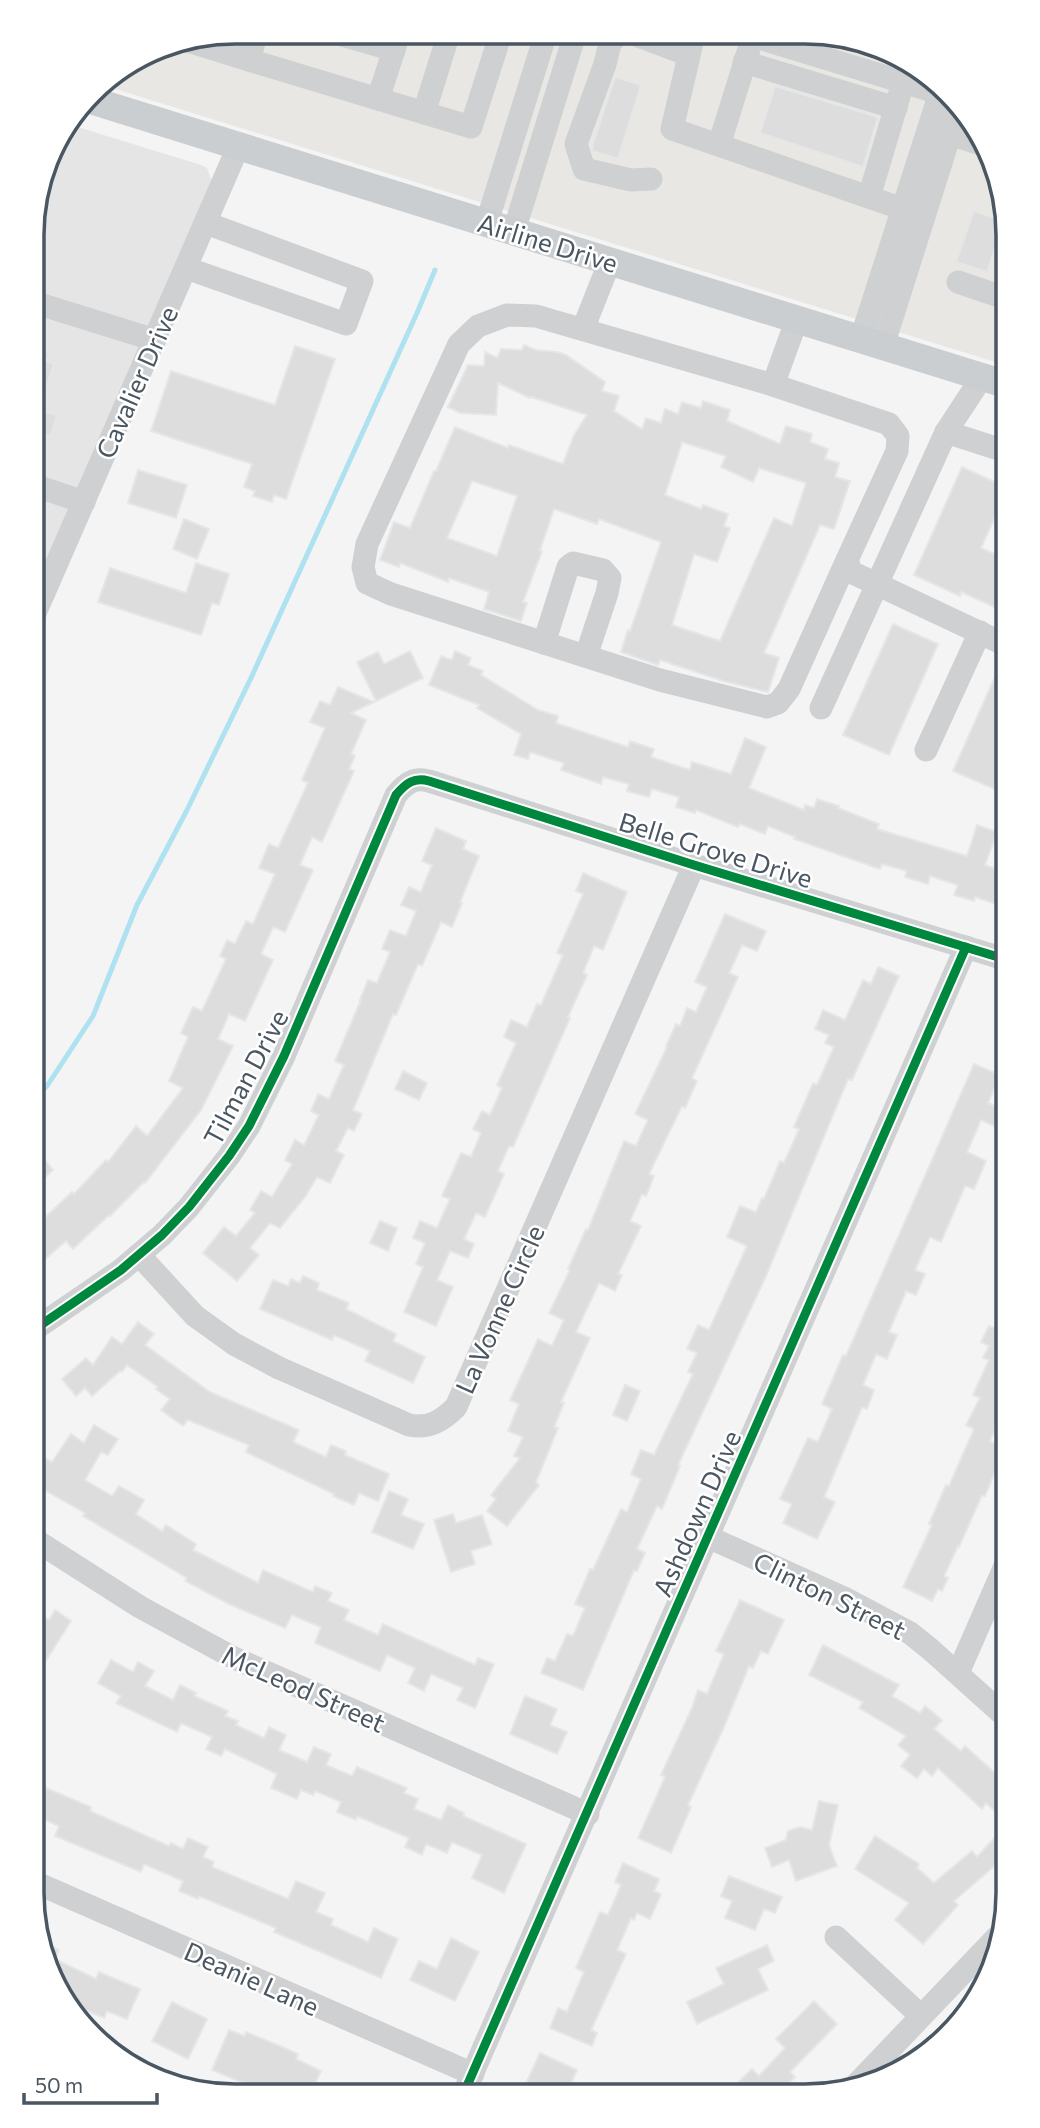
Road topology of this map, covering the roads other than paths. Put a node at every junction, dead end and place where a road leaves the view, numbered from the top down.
1 (254, 44) edge
2 (395, 44) edge
3 (446, 44) edge
4 (497, 44) edge
5 (543, 44) edge
6 (572, 44) edge
7 (610, 44) edge
8 (692, 44) edge
9 (754, 44) edge
10 (784, 44) edge
11 (204, 46) edge
12 (249, 60) junction
13 (744, 62) junction
14 (903, 82) junction
15 (929, 90) edge
16 (379, 99) junction
17 (941, 101) edge
18 (98, 102) edge
19 (895, 108) junction
20 (424, 113) junction
21 (956, 117) edge
22 (950, 134) junction
23 (972, 141) edge
24 (239, 145) junction
25 (719, 145) junction
26 (650, 179) dead end
27 (869, 197) junction
28 (903, 209) junction
29 (486, 222) junction
30 (206, 223) junction
31 (514, 231) junction
32 (610, 261) junction
33 (186, 268) junction
34 (958, 282) dead end
35 (996, 295) edge
36 (44, 305) edge
37 (797, 319) junction
38 (583, 329) junction
39 (155, 340) junction
40 (872, 342) junction
41 (995, 381) edge
42 (774, 386) junction
43 (946, 432) junction
44 (996, 448) edge
45 (44, 489) edge
46 (84, 502) junction
47 (847, 560) junction
48 (878, 585) junction
49 (44, 593) edge
50 (980, 632) junction
51 (996, 640) edge
52 (544, 643) junction
53 (586, 656) junction
54 (821, 708) dead end
55 (926, 750) dead end
56 (412, 780) joint
57 (694, 865) junction
58 (967, 947) junction
59 (996, 956) edge
60 (139, 1255) junction
61 (44, 1323) edge
62 (708, 1537) junction
63 (44, 1546) edge
64 (996, 1586) edge
65 (958, 1673) junction
66 (996, 1708) edge
67 (589, 1814) junction
68 (44, 1886) edge
69 (836, 1937) dead end
70 (989, 1945) edge
71 (920, 2016) junction
72 (473, 2074) junction
73 (866, 2074) edge
74 (468, 2084) edge

1 - 12 street
2 - 16 street
3 - 20 street
4 - 20 street
5 - 29 street
6 - 31 street
7 - 26 street
8 - 25 street
9 - 13 street
10 - 14 street
11 - 12 street
12 - 16 street
13 - 19 street
13 - 25 street
14 - 15 street
14 - 19 street
16 - 20 street
17 - 28 street
18 - 24 main road, Airline Drive
19 - 27 street
21 - 22 street
22 - 23 street
22 - 40 street
24 - 29 main road, Airline Drive
24 - 30 street, Cavalier Drive
25 - 27 street
27 - 28 street
28 - 40 street
29 - 31 main road, Airline Drive
30 - 33 street, Cavalier Drive
30 - 33 street
31 - 32 main road, Airline Drive
32 - 37 main road, Airline Drive
32 - 38 street
33 - 39 street, Cavalier Drive
34 - 35 street
36 - 39 street
37 - 40 main road, Airline Drive
37 - 42 street
38 - 42 street
38 - 52 street
39 - 46 street, Cavalier Drive
40 - 41 main road, Airline Drive
41 - 43 street
42 - 47 street
43 - 44 street
43 - 48 street
45 - 46 street
46 - 49 street, Cavalier Drive
47 - 48 street
47 - 53 street
48 - 50 street
48 - 54 street
50 - 51 street
50 - 55 street
52 - 53 street
52 - 53 street
56 - 57 street, Belle Grove Drive
56 - 60 street, Tilman Drive
57 - 58 street, Belle Grove Drive
57 - 60 street, La Vonne Circle
58 - 59 street, Belle Grove Drive
58 - 62 street, Ashdown Drive
60 - 61 street, Tilman Drive
62 - 65 street, Clinton Street
62 - 67 street, Ashdown Drive
63 - 67 street, McLeod Street
64 - 65 street
65 - 66 street, Clinton Street
67 - 72 street, Ashdown Drive
68 - 72 street, Deanie Lane
69 - 71 street
70 - 71 street
71 - 73 street
72 - 74 street, Ashdown Drive

